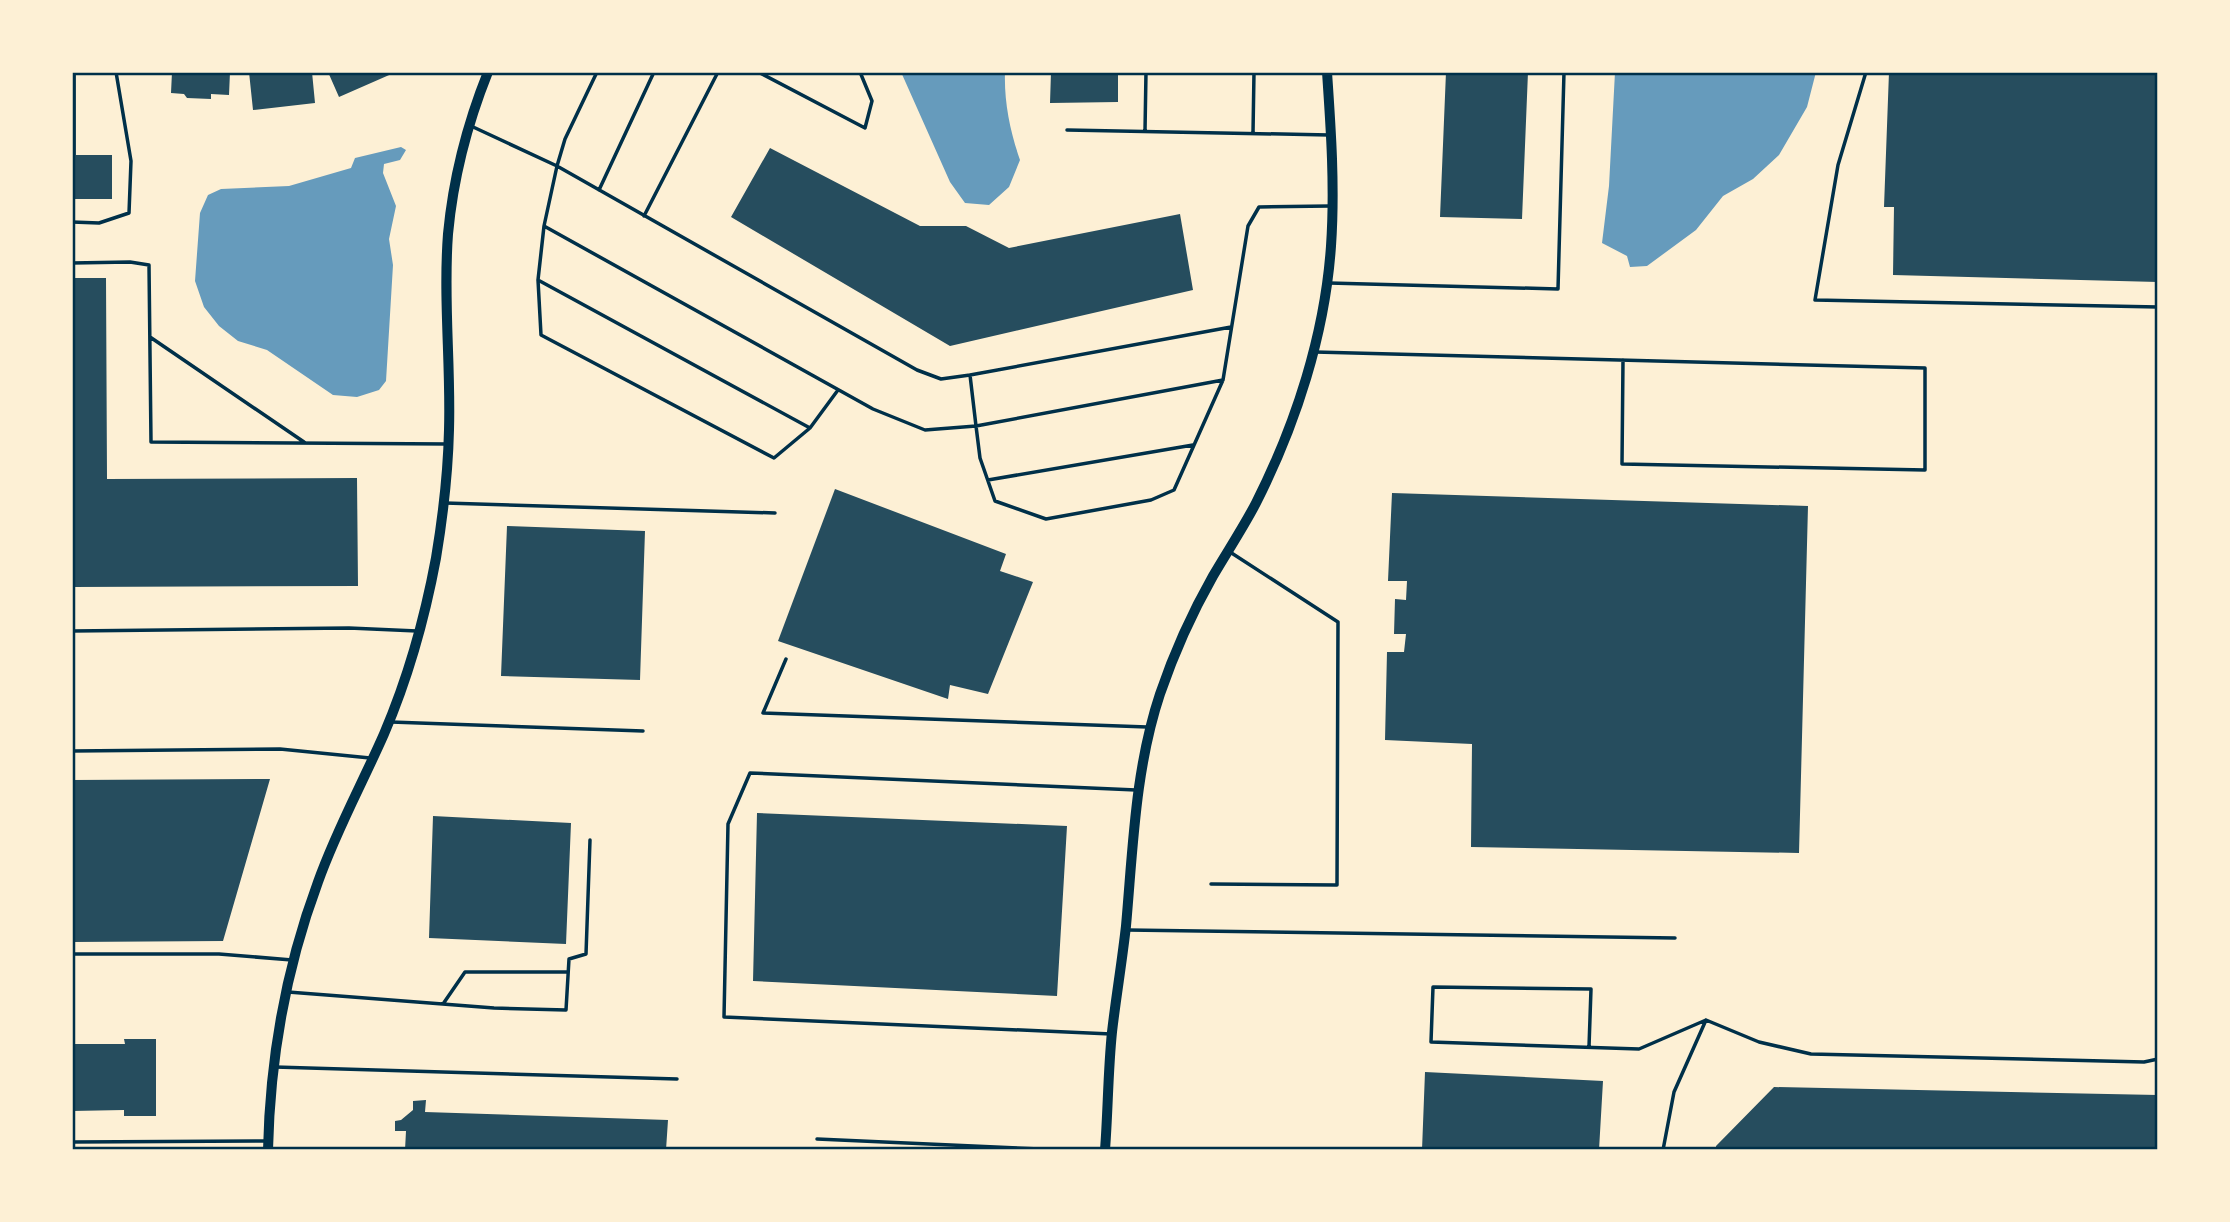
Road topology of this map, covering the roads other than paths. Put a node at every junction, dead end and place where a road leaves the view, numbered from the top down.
1 (116, 72) edge
2 (488, 72) edge
3 (597, 72) edge
4 (654, 72) edge
5 (718, 72) edge
6 (758, 72) edge
7 (860, 72) edge
8 (1146, 72) edge
9 (1254, 72) edge
10 (1327, 72) edge
11 (1564, 72) edge
12 (1866, 72) edge
13 (471, 126) junction
14 (1067, 130) dead end
15 (1144, 131) junction
16 (1253, 133) junction
17 (1331, 135) junction
18 (557, 166) junction
19 (599, 190) junction
20 (1332, 206) junction
21 (644, 216) junction
22 (72, 222) edge
23 (544, 226) junction
24 (72, 263) edge
25 (538, 280) junction
26 (1327, 283) junction
27 (2158, 307) edge
28 (1231, 327) junction
29 (150, 337) junction
30 (1313, 352) junction
31 (1623, 360) junction
32 (970, 375) junction
33 (1223, 380) junction
34 (838, 390) junction
35 (976, 426) junction
36 (810, 428) junction
37 (306, 443) junction
38 (448, 444) junction
39 (1194, 445) junction
40 (988, 480) junction
41 (443, 503) junction
42 (775, 513) dead end
43 (1228, 551) junction
44 (72, 631) edge
45 (419, 632) junction
46 (786, 659) dead end
47 (388, 722) junction
48 (1152, 727) junction
49 (643, 731) dead end
50 (72, 751) edge
51 (373, 758) junction
52 (1138, 790) junction
53 (590, 840) dead end
54 (1211, 884) dead end
55 (1125, 930) junction
56 (1675, 939) dead end
57 (72, 954) edge
58 (294, 961) junction
59 (568, 972) junction
60 (286, 992) junction
61 (443, 1004) junction
62 (1706, 1020) junction
63 (1112, 1034) junction
64 (1589, 1047) junction
65 (2158, 1059) edge
66 (273, 1067) junction
67 (677, 1079) dead end
68 (817, 1139) dead end
69 (72, 1142) edge
70 (268, 1146) edge
71 (1063, 1150) edge
72 (1105, 1150) edge
73 (1663, 1150) edge

1 - 22 lane
2 - 13 street
3 - 18 lane
4 - 19 lane
5 - 21 lane
6 - 7 lane
8 - 15 lane
9 - 16 lane
10 - 17 street
11 - 26 lane
12 - 27 lane
13 - 18 lane
13 - 38 street
14 - 15 lane
15 - 16 lane
16 - 17 lane
17 - 20 street
18 - 19 lane
18 - 23 lane
19 - 21 lane
20 - 26 street
20 - 28 lane
21 - 32 lane
23 - 25 lane
23 - 34 lane
24 - 29 lane
25 - 36 lane
25 - 36 lane
26 - 30 street
28 - 32 lane
28 - 33 lane
29 - 37 lane
29 - 37 lane
30 - 31 lane
30 - 43 street
31 - 31 lane
32 - 35 lane
33 - 35 lane
33 - 39 lane
34 - 35 lane
34 - 36 lane
35 - 40 lane
37 - 38 lane
38 - 41 street
39 - 40 lane
39 - 40 lane
41 - 42 lane
41 - 45 street
43 - 48 street
43 - 54 lane
44 - 45 lane
45 - 47 street
46 - 48 lane
47 - 49 lane
47 - 51 street
48 - 52 street
50 - 51 lane
51 - 58 street
52 - 55 street
52 - 63 lane
53 - 59 lane
55 - 56 lane
55 - 63 street
57 - 58 lane
58 - 60 street
59 - 61 lane
59 - 61 lane
60 - 61 lane
60 - 66 street
62 - 64 lane
62 - 65 lane
62 - 73 lane
63 - 72 street
64 - 64 lane
66 - 67 lane
66 - 70 street
68 - 71 lane
69 - 70 lane

